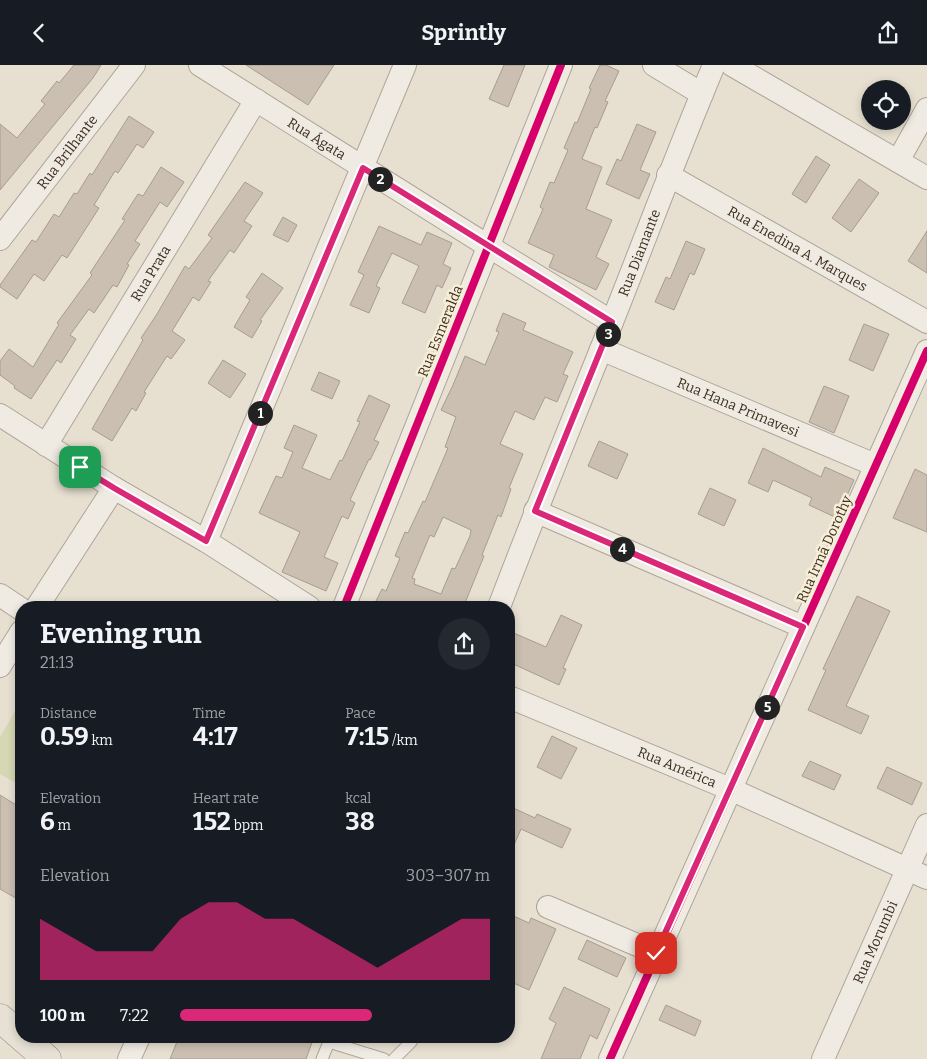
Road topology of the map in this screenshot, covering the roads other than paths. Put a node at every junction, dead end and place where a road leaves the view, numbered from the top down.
1 (134, 65) edge
2 (200, 65) edge
3 (405, 65) edge
4 (561, 65) edge
5 (654, 65) edge
6 (714, 65) edge
7 (732, 65) edge
8 (702, 94) junction
9 (256, 100) junction
10 (927, 109) edge
11 (898, 161) junction
12 (363, 168) junction
13 (668, 175) junction
14 (927, 178) edge
15 (0, 239) edge
16 (488, 246) junction
17 (612, 322) junction
18 (927, 322) edge
19 (601, 349) junction
20 (927, 351) edge
21 (0, 415) edge
22 (46, 445) junction
23 (875, 465) junction
24 (114, 488) junction
25 (535, 511) junction
26 (206, 541) junction
27 (0, 595) edge
28 (41, 601) edge
29 (300, 601) edge
30 (346, 601) edge
31 (501, 601) edge
32 (15, 605) edge
33 (803, 627) junction
34 (15, 642) edge
35 (0, 666) edge
36 (515, 699) edge
37 (730, 789) junction
38 (927, 825) edge
39 (917, 874) edge
40 (548, 907) dead end
41 (656, 953) junction
42 (0, 1018) edge
43 (15, 1031) edge
44 (29, 1043) edge
45 (136, 1043) edge
46 (329, 1043) edge
47 (339, 1043) edge
48 (411, 1043) edge
49 (47, 1059) edge
50 (130, 1059) edge
51 (322, 1059) edge
52 (384, 1059) edge
53 (394, 1059) edge
54 (610, 1059) edge
55 (823, 1059) edge

1 - 15 street, Rua Brilhante
2 - 9 street, Rua Ágata
3 - 12 street
4 - 16 street, Rua Esmeralda
5 - 8 street
6 - 8 street, Rua Diamante
7 - 11 street
8 - 13 street, Rua Diamante
9 - 12 street, Rua Ágata
9 - 22 street, Rua Prata
10 - 11 street
11 - 14 street
12 - 16 street, Rua Ágata
12 - 26 street
13 - 17 street, Rua Diamante
13 - 18 street, Rua Enedina A. Marques
16 - 17 street, Rua Ágata
16 - 30 street, Rua Esmeralda
17 - 19 street, Rua Diamante
19 - 23 street, Rua Hana Primavesi
19 - 25 street, Rua Diamante
20 - 23 street, Rua Irmã Dorothy
21 - 22 street
22 - 24 street
23 - 33 street, Rua Irmã Dorothy
24 - 26 street
24 - 28 street
25 - 31 street, Rua Diamante
25 - 33 street
26 - 29 street
27 - 32 street
33 - 37 street, Rua Irmã Dorothy
34 - 35 street
36 - 37 street, Rua América
37 - 39 street, Rua América
37 - 41 street, Rua Irmã Dorothy
38 - 39 street, Rua Morumbi
39 - 55 street, Rua Morumbi
40 - 41 street
41 - 54 street, Rua Irmã Dorothy
42 - 43 main road
44 - 49 main road
45 - 50 street
46 - 51 lane
47 - 52 lane
48 - 53 lane

